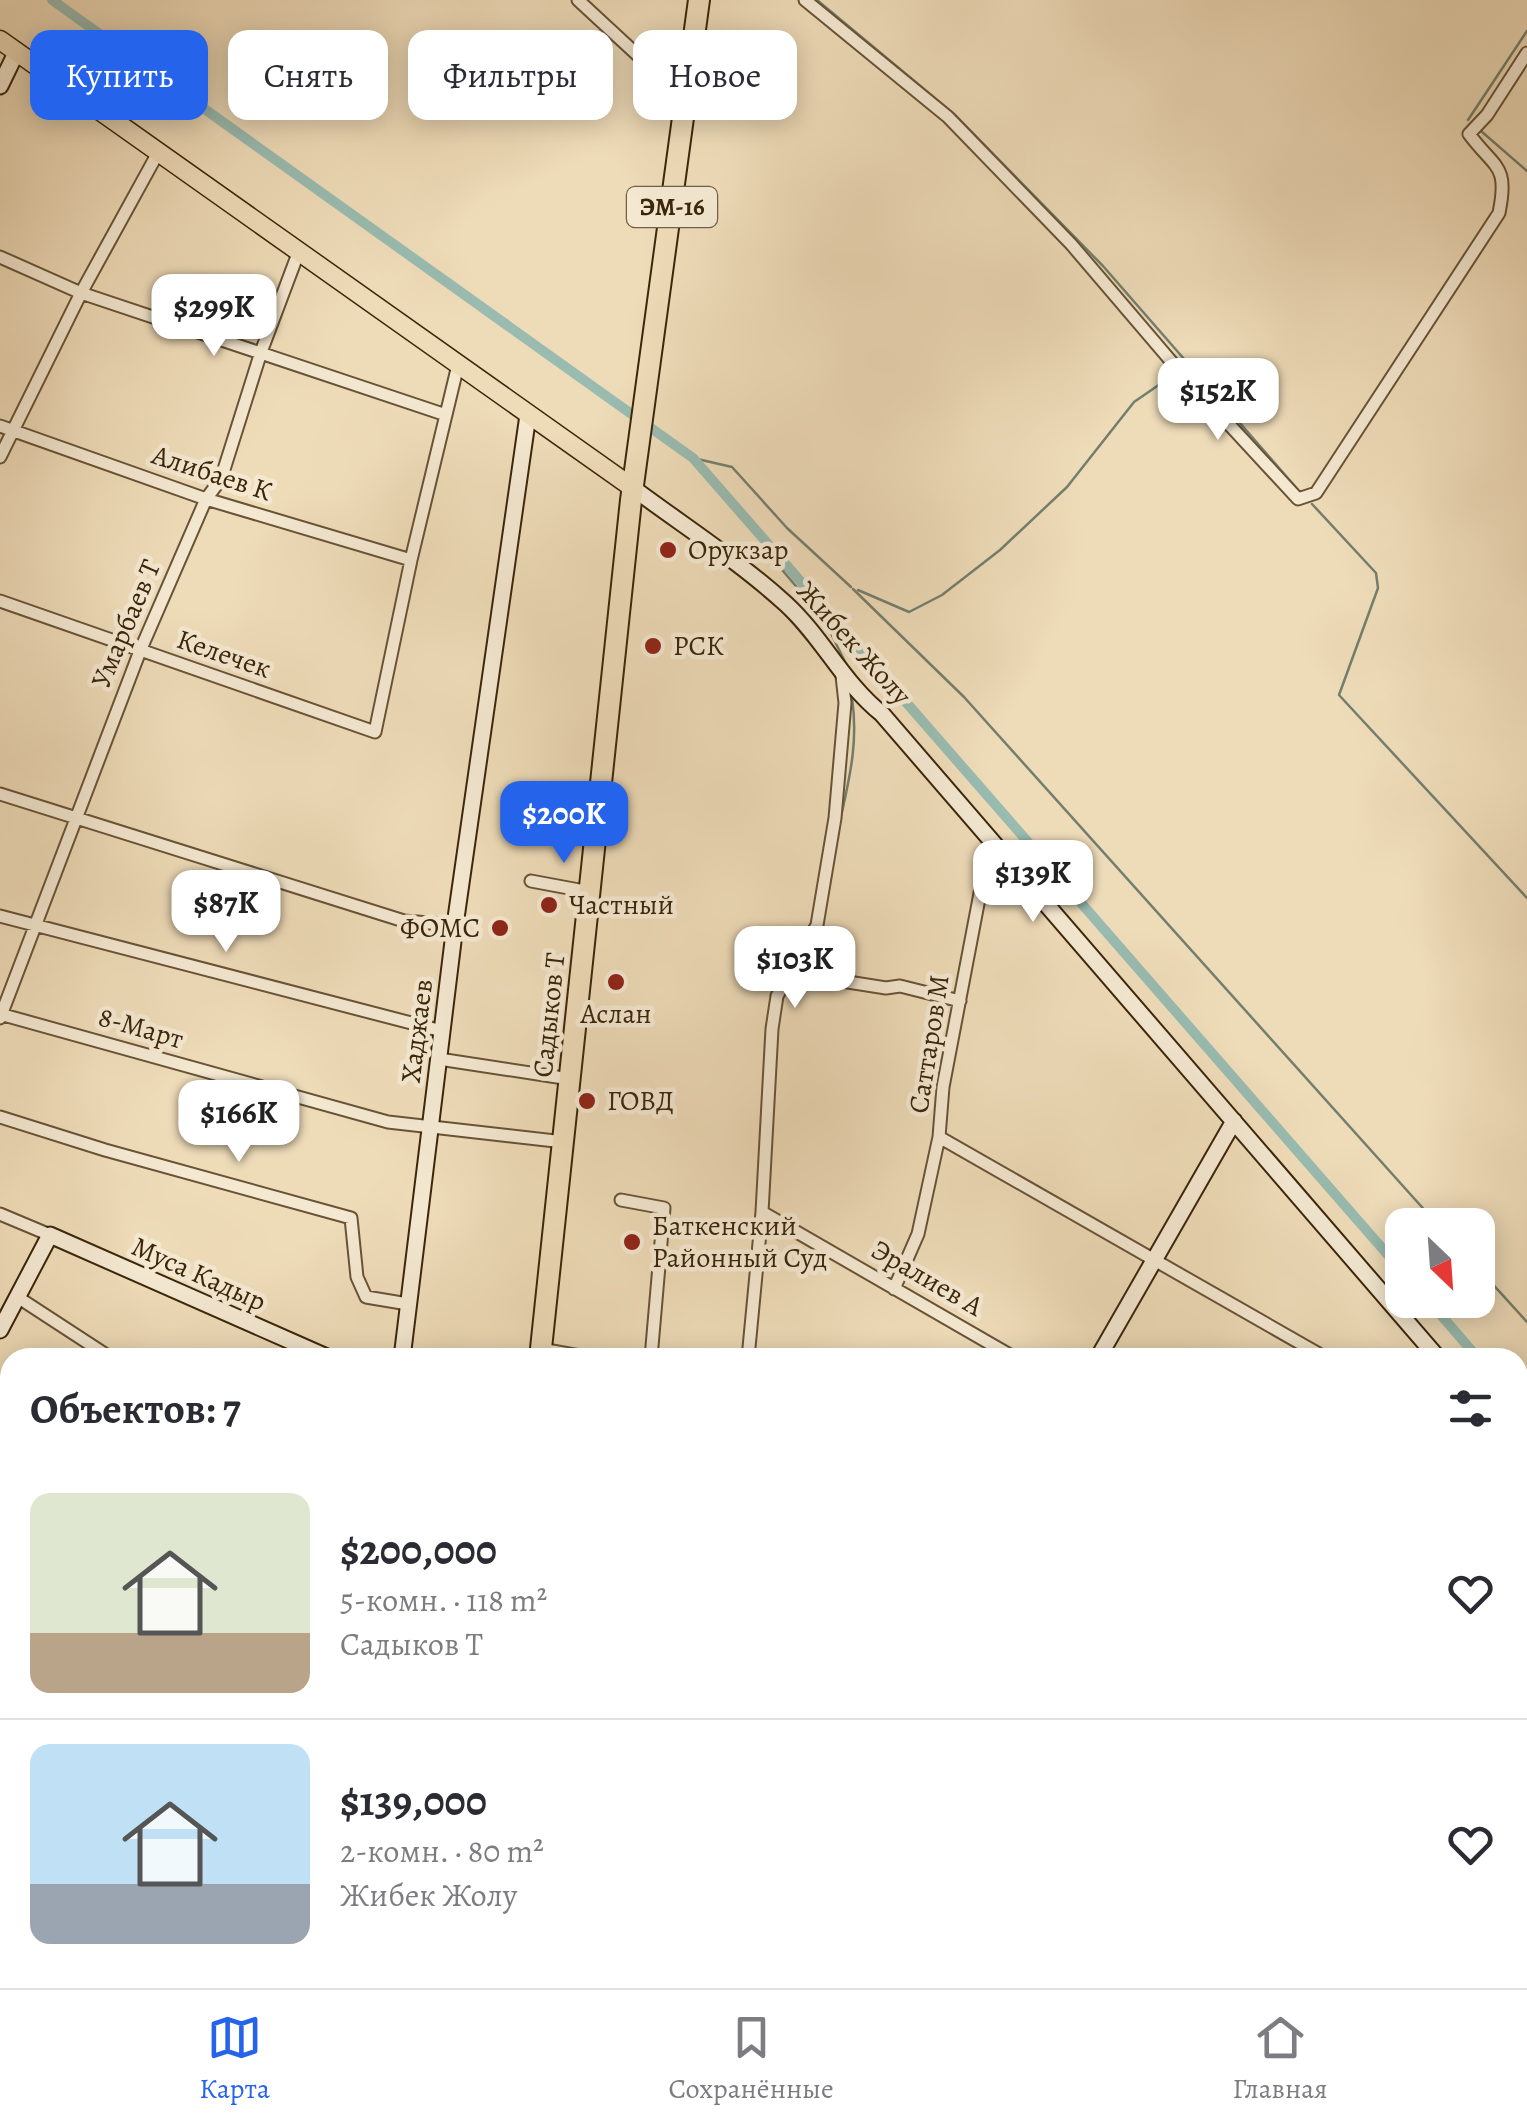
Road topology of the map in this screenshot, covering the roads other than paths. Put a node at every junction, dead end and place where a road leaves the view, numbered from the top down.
1 (578, 0) edge
2 (699, 0) edge
3 (805, 0) edge
4 (695, 30) edge
5 (0, 40) edge
6 (633, 51) edge
7 (17, 52) junction
8 (1527, 52) edge
9 (0, 86) edge
10 (683, 120) edge
11 (159, 151) junction
12 (299, 251) junction
13 (0, 258) edge
14 (81, 293) junction
15 (261, 352) junction
16 (458, 365) junction
17 (446, 415) junction
18 (528, 415) junction
19 (6, 429) edge
20 (0, 457) edge
21 (632, 494) junction
22 (206, 499) junction
23 (410, 560) junction
24 (0, 601) edge
25 (140, 651) junction
26 (842, 676) junction
27 (0, 794) edge
28 (76, 817) junction
29 (990, 841) junction
30 (530, 881) dead end
31 (590, 892) junction
32 (0, 916) edge
33 (456, 924) junction
34 (34, 926) junction
35 (794, 966) junction
36 (960, 1001) junction
37 (1, 1016) edge
38 (442, 1030) junction
39 (439, 1059) junction
40 (570, 1079) junction
41 (0, 1117) edge
42 (1234, 1122) junction
43 (430, 1127) junction
44 (939, 1137) junction
45 (564, 1142) junction
46 (621, 1200) dead end
47 (762, 1212) junction
48 (0, 1214) edge
49 (50, 1235) junction
50 (1154, 1260) junction
51 (894, 1289) junction
52 (19, 1298) junction
53 (408, 1304) junction
54 (0, 1330) edge
55 (96, 1348) edge
56 (306, 1348) edge
57 (403, 1348) edge
58 (541, 1348) edge
59 (652, 1348) edge
60 (749, 1348) edge
61 (998, 1348) edge
62 (1104, 1348) edge
63 (1308, 1348) edge
64 (1429, 1348) edge

1 - 6 street
2 - 4 highway, ЭМ-16
3 - 8 street
5 - 7 main road, Жибек Жолу
7 - 9 street
7 - 11 main road, Жибек Жолу
10 - 21 highway, ЭМ-16
11 - 12 main road, Жибек Жолу
11 - 14 street
12 - 15 street, Умарбаев Т
12 - 16 main road, Жибек Жолу
13 - 14 street
14 - 15 street
14 - 19 street
15 - 17 street
15 - 22 street, Умарбаев Т
16 - 17 street
16 - 18 main road, Жибек Жолу
17 - 23 street
18 - 21 main road, Жибек Жолу
18 - 33 street, Хаджаев
19 - 20 street
19 - 22 street, Алибаев К
21 - 26 street, Жибек Жолу
21 - 31 highway, Садыков Т / ЭМ-16
22 - 23 street, Алибаев К
22 - 25 street, Умарбаев Т
23 - 25 street, Келечек
24 - 25 street, Келечек
25 - 28 street, Умарбаев Т
26 - 29 street, Жибек Жолу
26 - 35 street
27 - 28 street
28 - 33 street
28 - 34 street, Умарбаев Т
29 - 36 street, Саттаров М
29 - 42 street, Жибек Жолу
30 - 31 street
31 - 40 highway, Садыков Т / ЭМ-16
32 - 34 street
33 - 38 street, Хаджаев
34 - 37 street, Умарбаев Т
34 - 38 street
35 - 36 street
35 - 47 street
36 - 44 street, Саттаров М
37 - 43 street, 8-Март
38 - 39 street, Хаджаев
39 - 40 street
39 - 43 street, Хаджаев
40 - 45 highway, Садыков Т / ЭМ-16
41 - 53 street
42 - 50 street
42 - 64 street, Жибек Жолу
43 - 45 street, 8-Март
43 - 53 street, Хаджаев
44 - 50 street, Саттаров М
44 - 51 street, Саттаров М
45 - 58 highway, Садыков Т / ЭМ-16
46 - 59 street
47 - 51 street, Эралиев А
47 - 60 street
48 - 49 street
49 - 52 street
49 - 56 street, Муса Кадыр
50 - 62 street
50 - 63 street, Саттаров М
51 - 61 street, Эралиев А
52 - 54 street
52 - 55 street
53 - 57 street, Хаджаев

